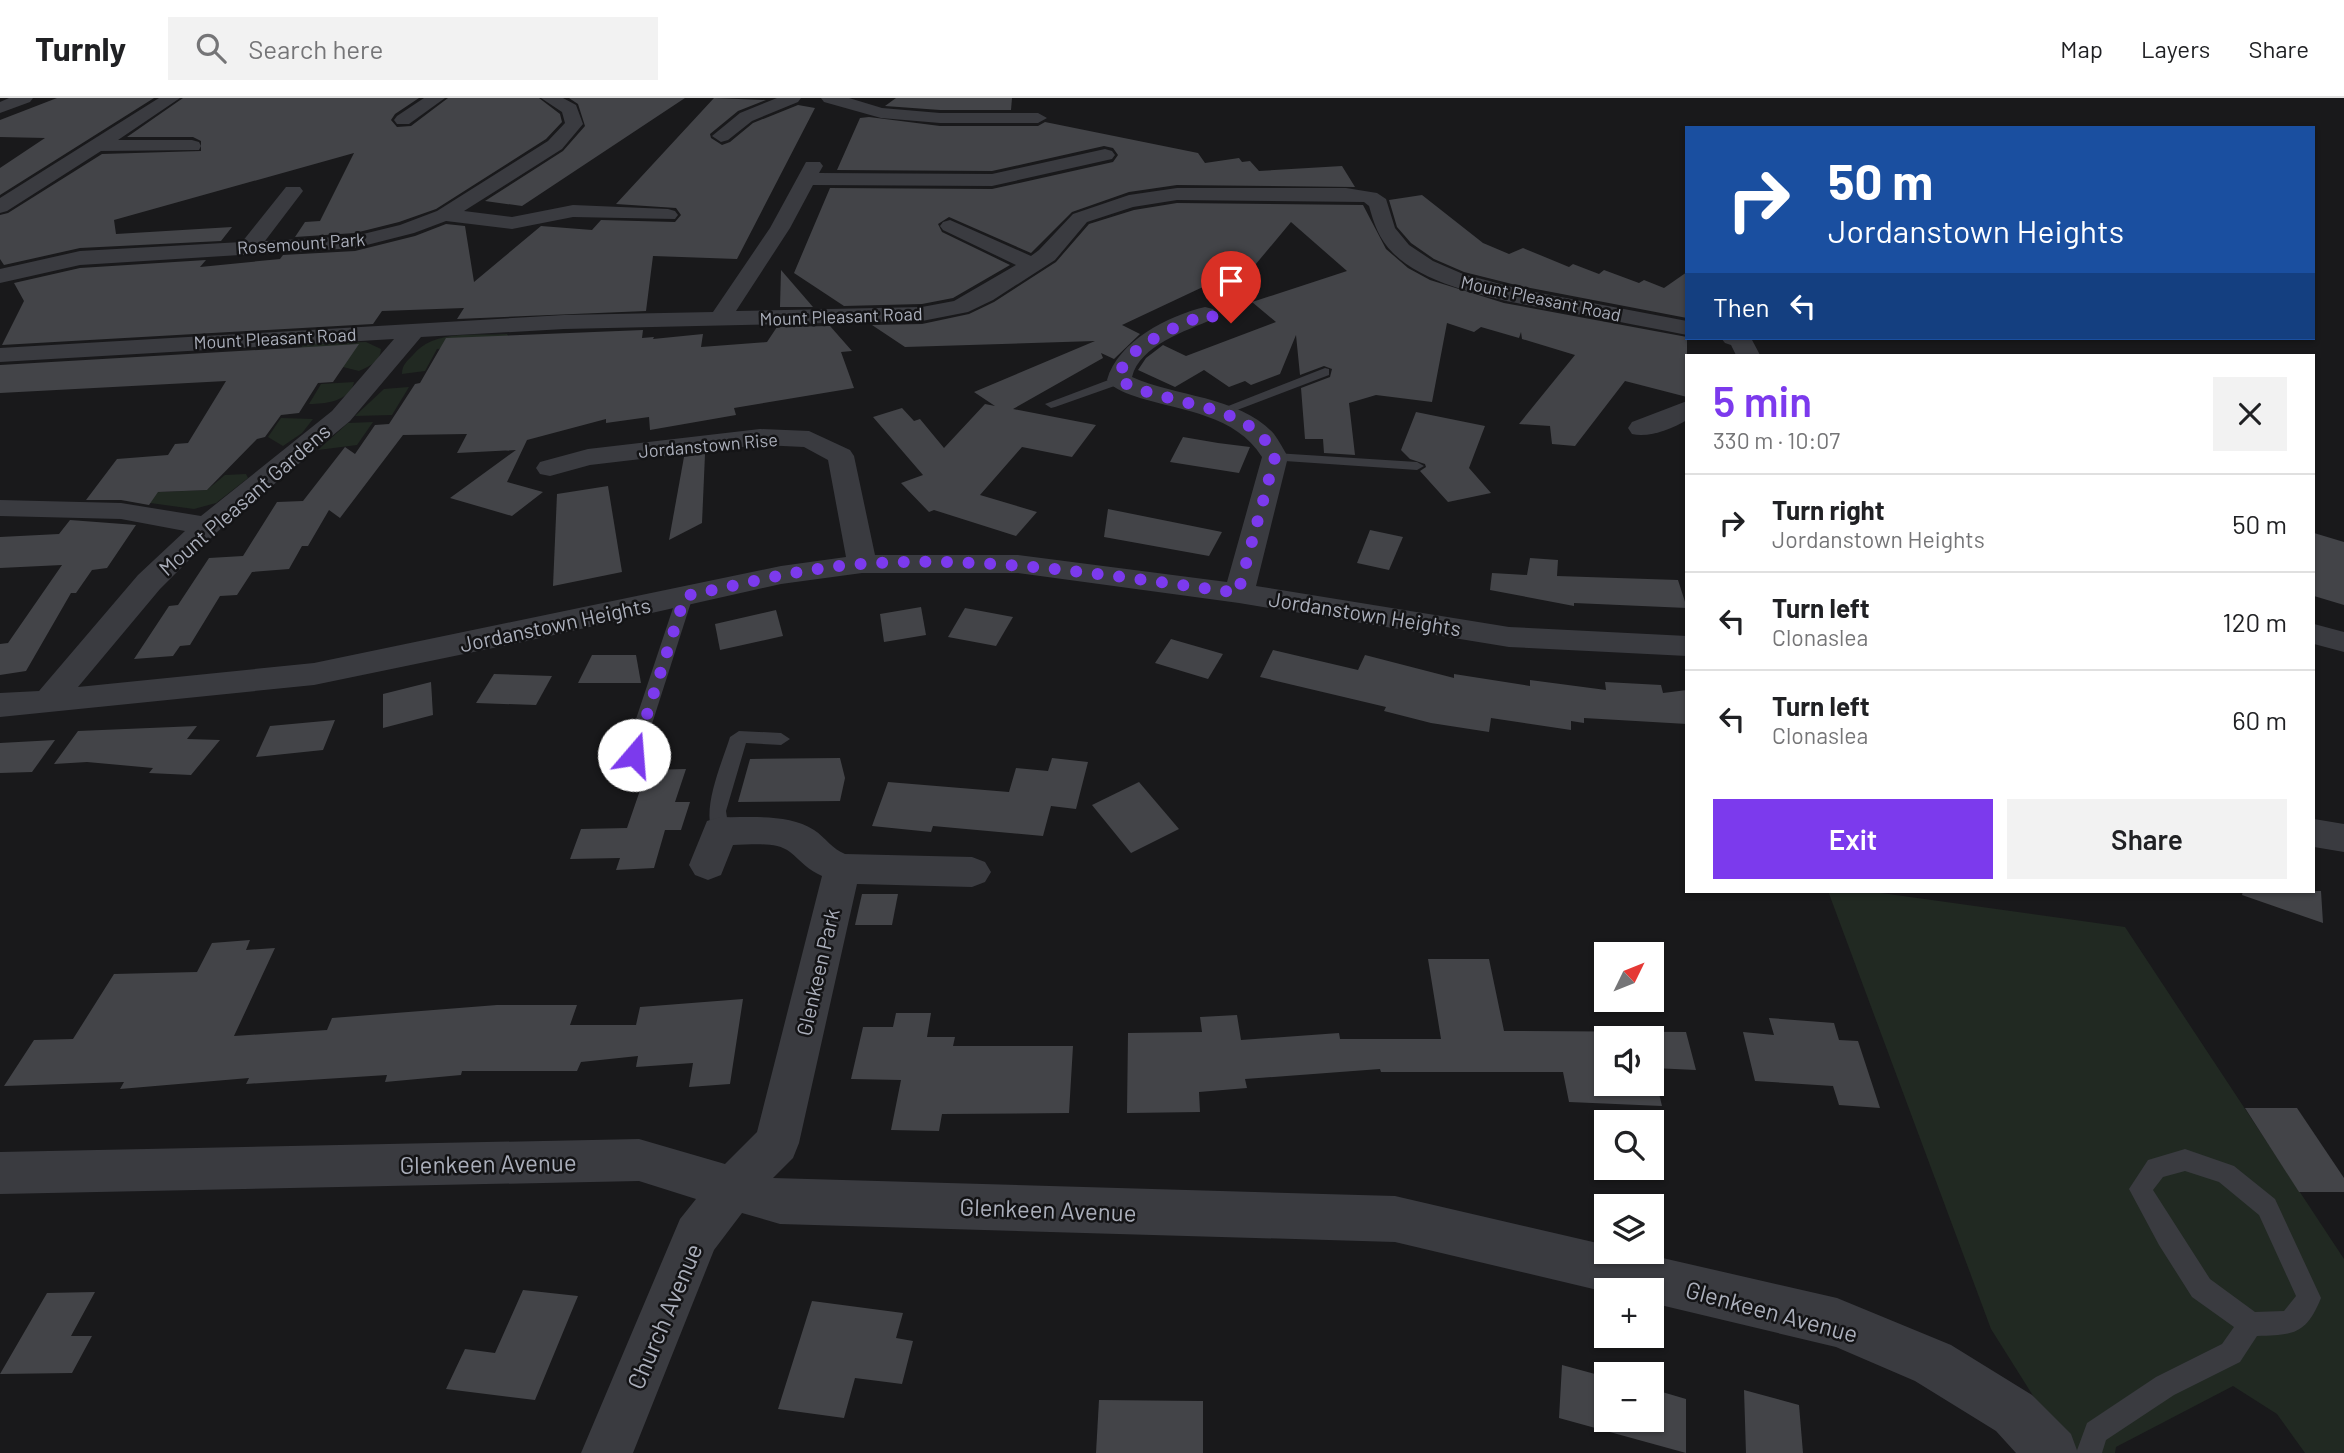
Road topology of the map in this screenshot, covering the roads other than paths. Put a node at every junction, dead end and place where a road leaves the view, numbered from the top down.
1 (24, 98) edge
2 (171, 98) edge
3 (436, 98) edge
4 (551, 98) edge
5 (792, 98) edge
6 (831, 98) edge
7 (0, 108) edge
8 (1038, 118) dead end
9 (403, 120) dead end
10 (722, 138) dead end
11 (98, 145) junction
12 (192, 146) dead end
13 (1088, 154) dead end
14 (293, 191) dead end
15 (0, 207) edge
16 (444, 215) junction
17 (675, 217) dead end
18 (950, 226) dead end
19 (249, 247) junction
20 (1034, 265) junction
21 (0, 276) edge
22 (719, 320) junction
23 (1231, 323) dead end
24 (1685, 328) edge
25 (415, 330) junction
26 (0, 355) edge
27 (1325, 372) dead end
28 (1119, 380) junction
29 (1051, 404) dead end
30 (1219, 412) junction
31 (1681, 419) edge
32 (1642, 428) dead end
33 (1275, 457) junction
34 (1417, 466) dead end
35 (550, 467) dead end
36 (0, 508) edge
37 (207, 526) junction
38 (862, 564) junction
39 (1238, 593) junction
40 (685, 596) junction
41 (2315, 634) edge
42 (2344, 642) edge
43 (1685, 646) edge
44 (48, 702) junction
45 (0, 705) edge
46 (781, 739) dead end
47 (634, 755) dead end
48 (720, 831) junction
49 (2315, 833) edge
50 (2344, 838) edge
51 (708, 865) dead end
52 (842, 869) junction
53 (972, 872) dead end
54 (0, 1173) edge
55 (734, 1187) junction
56 (2251, 1324) junction
57 (607, 1453) edge
58 (2052, 1453) edge
59 (2089, 1453) edge

1 - 7 street
2 - 11 street
3 - 9 street
4 - 16 street, Rosemount Park
5 - 10 street
6 - 8 street
11 - 12 street
11 - 15 street
13 - 22 street
14 - 19 street
16 - 17 street
16 - 19 street, Rosemount Park
18 - 20 street
19 - 21 street, Rosemount Park
20 - 22 street, Mount Pleasant Road
20 - 24 street, Mount Pleasant Road
22 - 25 street, Mount Pleasant Road
23 - 28 street
25 - 26 street, Mount Pleasant Road
25 - 37 street, Mount Pleasant Gardens
27 - 30 lane
28 - 29 lane
28 - 30 street
30 - 33 street
31 - 32 street
33 - 34 lane
33 - 39 street
35 - 38 street, Jordanstown Rise
36 - 37 street
37 - 44 street, Mount Pleasant Gardens
38 - 39 street, Jordanstown Heights
38 - 40 street, Jordanstown Heights
39 - 43 street, Jordanstown Heights
40 - 44 street, Jordanstown Heights
40 - 47 lane
41 - 42 street
44 - 45 street, Jordanstown Heights
46 - 48 lane
48 - 51 street
48 - 52 street
49 - 50 street
52 - 53 street
52 - 55 street, Glenkeen Park
54 - 55 street, Glenkeen Avenue
55 - 57 street, Church Avenue
55 - 58 street, Glenkeen Avenue
56 - 56 lane
56 - 59 lane

